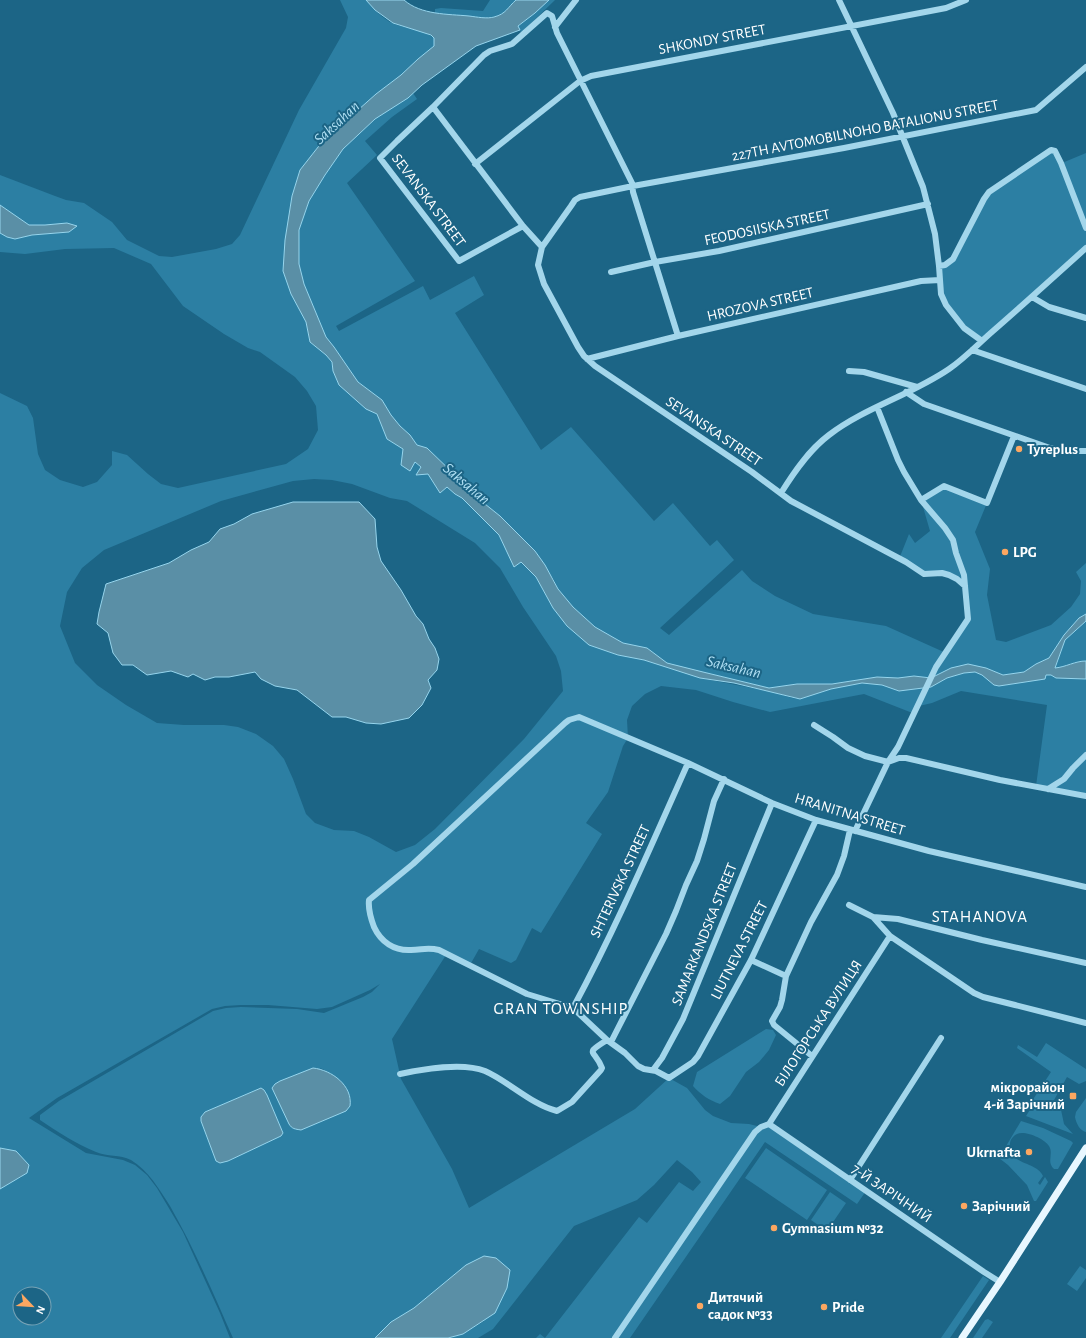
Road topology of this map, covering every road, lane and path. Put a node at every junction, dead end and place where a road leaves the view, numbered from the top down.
1 (576, 0) edge
2 (839, 0) edge
3 (966, 0) edge
4 (850, 25) junction
5 (555, 27) junction
6 (1086, 67) edge
7 (580, 81) junction
8 (433, 107) junction
9 (904, 136) junction
10 (475, 164) junction
11 (633, 186) junction
12 (928, 204) junction
13 (523, 226) junction
14 (1086, 228) edge
15 (542, 247) junction
16 (1086, 248) edge
17 (655, 262) junction
18 (939, 266) junction
19 (611, 272) dead end
20 (940, 280) junction
21 (1032, 298) junction
22 (1086, 318) edge
23 (678, 336) junction
24 (982, 341) junction
25 (972, 350) junction
26 (587, 359) junction
27 (849, 371) dead end
28 (917, 387) junction
29 (1086, 389) edge
30 (906, 392) junction
31 (877, 407) junction
32 (1014, 436) junction
33 (1086, 451) edge
34 (781, 493) junction
35 (921, 500) junction
36 (964, 586) junction
37 (814, 725) dead end
38 (1086, 756) edge
39 (888, 762) junction
40 (688, 763) junction
41 (724, 780) junction
42 (1048, 789) junction
43 (1086, 796) edge
44 (772, 802) junction
45 (816, 820) junction
46 (853, 831) junction
47 (1086, 887) edge
48 (849, 905) dead end
49 (873, 917) junction
50 (890, 936) junction
51 (751, 960) junction
52 (1086, 963) edge
53 (786, 976) junction
54 (573, 1008) junction
55 (1086, 1023) edge
56 (941, 1038) dead end
57 (609, 1041) junction
58 (812, 1056) junction
59 (653, 1070) junction
60 (400, 1074) dead end
61 (769, 1124) junction
62 (1086, 1148) edge
63 (850, 1180) junction
64 (1000, 1282) junction
65 (615, 1338) edge
66 (962, 1338) edge

1 - 5 street
2 - 4 street
3 - 4 street, SHKONDY STREET
4 - 7 street, SHKONDY STREET
4 - 9 street
5 - 7 street
5 - 8 street
6 - 9 street, 227TH AVTOMOBILNOHO BATALIONU STREET
7 - 10 street, SHKONDY STREET
7 - 11 street
8 - 10 street
8 - 13 street, SEVANSKA STREET
9 - 11 street, 227TH AVTOMOBILNOHO BATALIONU STREET
9 - 12 street
10 - 13 street
11 - 15 street, 227TH AVTOMOBILNOHO BATALIONU STREET
11 - 17 street
12 - 17 street, FEODOSIISKA STREET
12 - 18 street
13 - 15 street
14 - 18 street
15 - 26 street, SEVANSKA STREET
16 - 21 street
17 - 19 street, FEODOSIISKA STREET
17 - 23 street
18 - 20 street
20 - 23 street, HROZOVA STREET
20 - 24 street
21 - 22 street
21 - 24 street
23 - 26 street, HROZOVA STREET
24 - 25 street
25 - 28 street
25 - 29 street
26 - 34 street, SEVANSKA STREET
27 - 28 street
28 - 30 street
30 - 31 street
30 - 32 street
31 - 34 street
31 - 35 street
32 - 33 street
32 - 35 street
34 - 36 street, SEVANSKA STREET
35 - 36 street
36 - 39 street
37 - 39 street
38 - 42 street
39 - 42 street
39 - 46 street
40 - 41 street, HRANITNA STREET
40 - 54 street, SHTERIVSKA STREET
40 - 54 street, HRANITNA STREET
41 - 44 street, HRANITNA STREET
41 - 57 street
42 - 43 street
44 - 45 street, HRANITNA STREET
44 - 59 street, SAMARKANDSKA STREET
45 - 46 street, HRANITNA STREET
45 - 51 street, LIUTNEVA STREET
46 - 47 street, HRANITNA STREET
46 - 53 street
48 - 49 street
49 - 50 street
49 - 52 street
50 - 55 street
50 - 58 street, БІЛОГОРСЬКА ВУЛИЦЯ
51 - 53 street
51 - 59 street, LIUTNEVA STREET
53 - 58 street
54 - 57 street
56 - 63 street
57 - 59 street
57 - 60 street
58 - 61 street, БІЛОГОРСЬКА ВУЛИЦЯ
61 - 63 street, 7-Й ЗАРІЧНИЙ
61 - 65 street
62 - 64 main road
63 - 64 street, 7-Й ЗАРІЧНИЙ
64 - 66 main road

